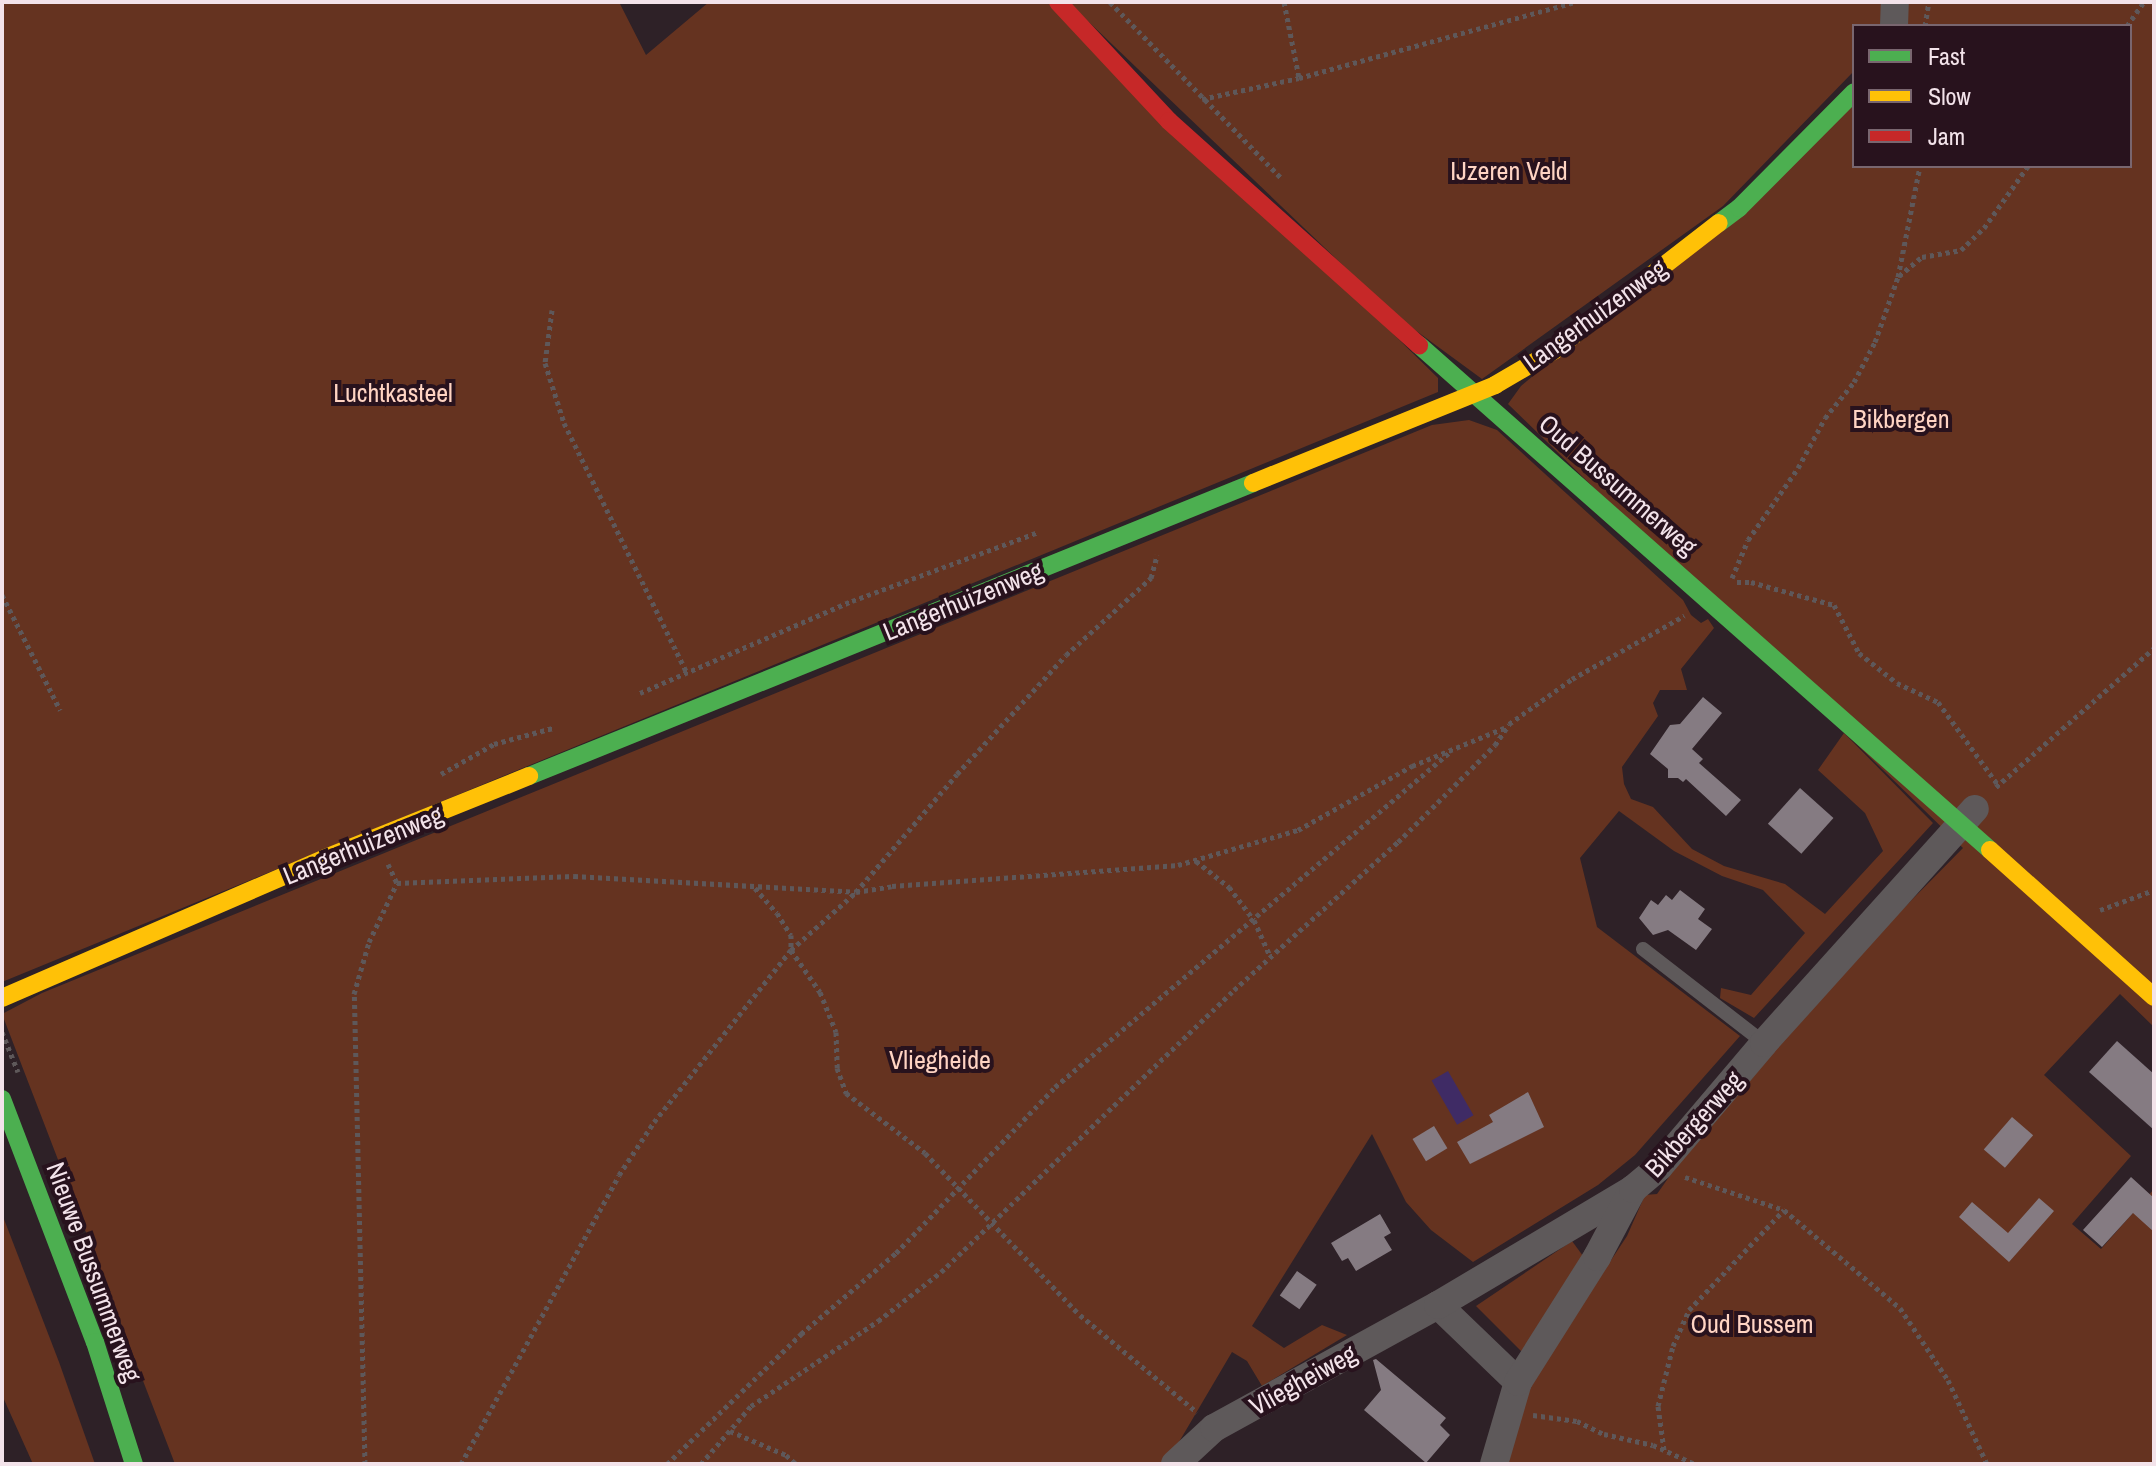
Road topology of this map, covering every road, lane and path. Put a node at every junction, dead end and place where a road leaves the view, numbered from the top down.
1 (1058, 2) edge
2 (1110, 2) edge
3 (1284, 2) edge
4 (1574, 2) edge
5 (1895, 2) edge
6 (1929, 2) edge
7 (2144, 2) edge
8 (1894, 24) edge
9 (1925, 24) edge
10 (2128, 24) edge
11 (1299, 78) junction
12 (1852, 94) edge
13 (1201, 99) junction
14 (1920, 168) edge
15 (2027, 168) edge
16 (1287, 184) dead end
17 (1898, 277) junction
18 (552, 310) dead end
19 (1473, 393) junction
20 (1167, 515) junction
21 (2, 595) edge
22 (1711, 600) junction
23 (672, 647) dead end
24 (2154, 648) edge
25 (60, 710) dead end
26 (1504, 728) junction
27 (1454, 748) junction
28 (1998, 785) junction
29 (1967, 816) junction
30 (377, 839) junction
31 (1195, 860) junction
32 (397, 883) junction
33 (755, 887) junction
34 (2154, 890) edge
35 (856, 892) junction
36 (1254, 920) junction
37 (2069, 921) junction
38 (1643, 949) dead end
39 (791, 950) junction
40 (1270, 956) junction
41 (2154, 997) edge
42 (2, 998) edge
43 (1764, 1043) junction
44 (2, 1099) edge
45 (1659, 1167) junction
46 (959, 1187) junction
47 (1633, 1189) junction
48 (1784, 1210) junction
49 (993, 1221) junction
50 (1438, 1305) junction
51 (1518, 1382) junction
52 (1507, 1411) junction
53 (1214, 1428) junction
54 (730, 1431) junction
55 (1664, 1450) junction
56 (134, 1464) edge
57 (365, 1464) edge
58 (461, 1464) edge
59 (667, 1464) edge
60 (701, 1464) edge
61 (796, 1464) edge
62 (1175, 1464) edge
63 (1494, 1464) edge
64 (1695, 1464) edge
65 (1987, 1464) edge

1 - 19 street, Oud Bussummerweg
2 - 13 path
3 - 11 path
4 - 11 path
5 - 8 street
6 - 9 path
7 - 10 path
11 - 13 path
12 - 19 street, Langerhuizenweg
13 - 16 path
14 - 17 path
15 - 17 path
17 - 28 path
18 - 23 path
19 - 20 street, Langerhuizenweg
19 - 22 street, Oud Bussummerweg
20 - 30 street, Langerhuizenweg
20 - 35 path
21 - 25 path
22 - 26 path
22 - 29 street, Oud Bussummerweg
24 - 28 path
26 - 27 path
26 - 40 path
27 - 31 path
27 - 36 path
28 - 29 path
29 - 37 street, Oud Bussummerweg
29 - 43 street, Bikbergerweg
30 - 32 path
30 - 42 street, Langerhuizenweg
31 - 35 path
31 - 36 path
32 - 33 path
32 - 57 path
33 - 35 path
33 - 39 path
34 - 37 path
35 - 39 path
36 - 40 path
36 - 46 path
37 - 41 street, Oud Bussummerweg
38 - 43 lane
39 - 46 path
39 - 58 path
40 - 49 path
43 - 45 street, Bikbergerweg
44 - 56 street, Nieuwe Bussummerweg
45 - 47 street, Bikbergerweg
45 - 48 path
46 - 49 path
46 - 59 path
47 - 50 street, Vliegheiweg
47 - 51 street, Bikbergerweg
48 - 55 path
48 - 65 path
49 - 53 path
49 - 54 path
50 - 51 street
50 - 53 street, Vliegheiweg
51 - 52 street, Bikbergerweg
52 - 55 path
52 - 63 street, Bikbergerweg
53 - 62 street, Vliegheiweg
54 - 60 path
54 - 61 path
55 - 64 path

